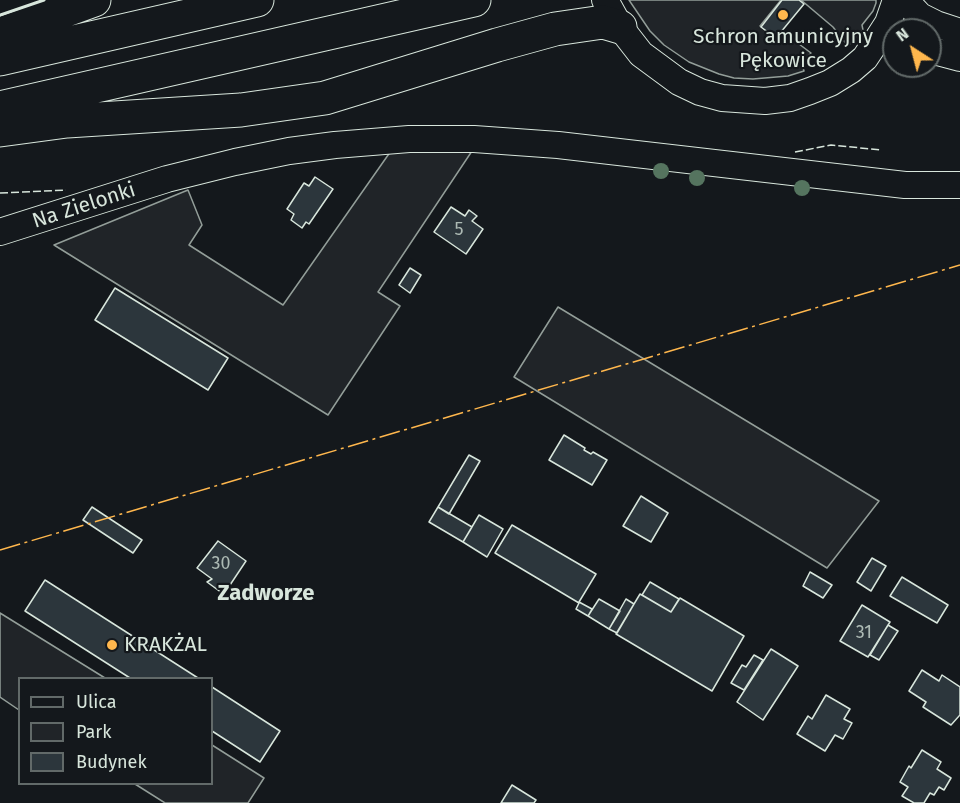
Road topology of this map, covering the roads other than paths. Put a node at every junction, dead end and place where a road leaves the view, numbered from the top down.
1 (94, 0) edge
2 (257, 0) edge
3 (474, 0) edge
4 (896, 0) edge
5 (905, 0) edge
6 (612, 14) edge
7 (960, 32) edge
8 (0, 34) edge
9 (882, 50) edge
10 (942, 53) edge
11 (865, 58) junction
12 (960, 58) edge
13 (0, 59) edge
14 (0, 108) edge
15 (0, 130) edge
16 (960, 185) edge
17 (0, 232) edge

1 - 8 highway
2 - 13 highway
3 - 14 highway
4 - 11 street
5 - 7 street
6 - 11 street
6 - 15 highway
9 - 11 street
10 - 12 street
16 - 17 street, Na Zielonki

